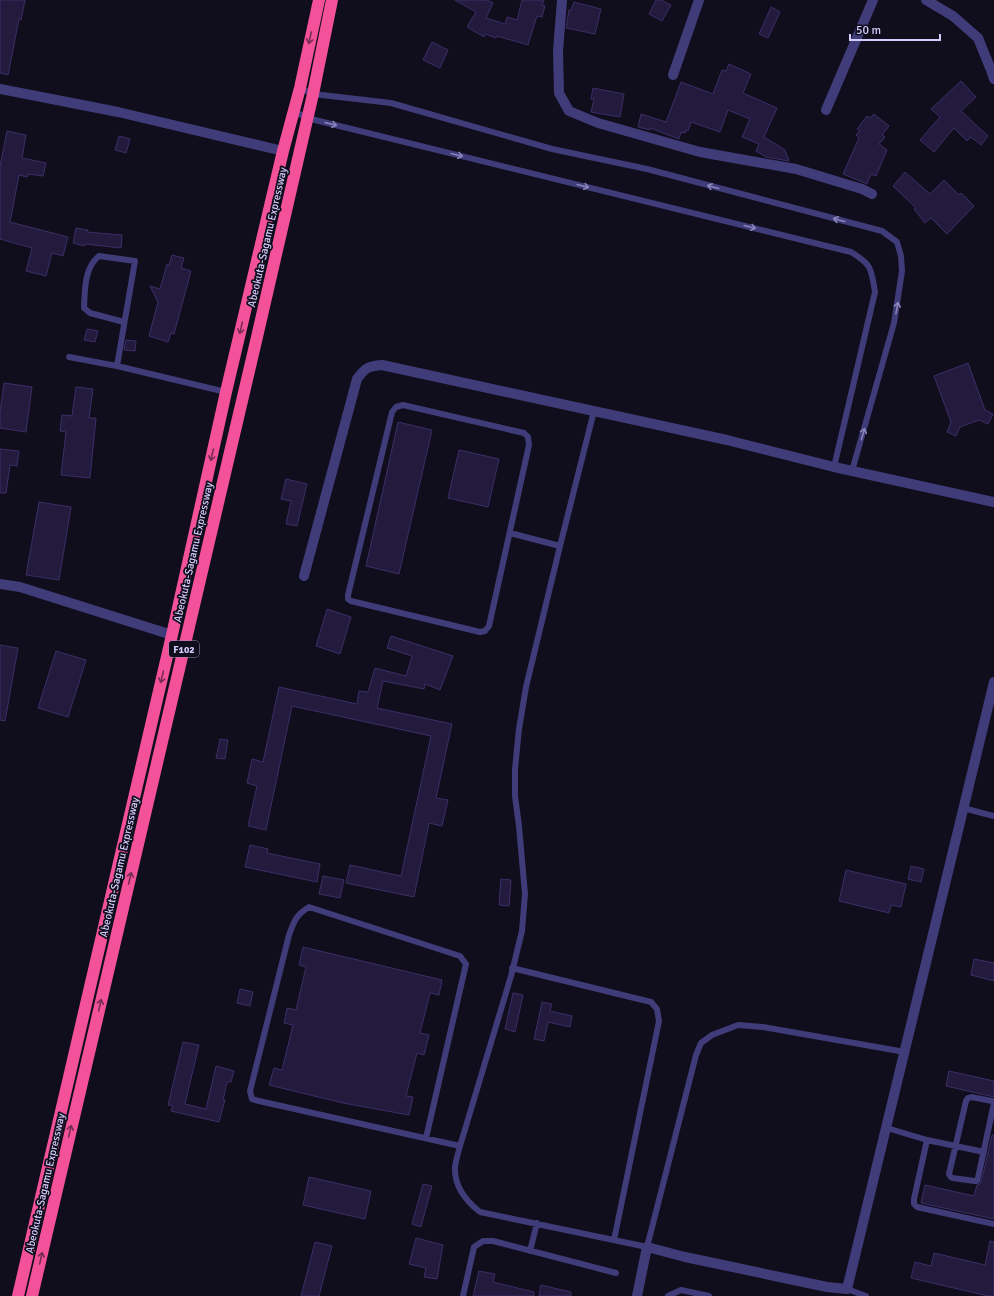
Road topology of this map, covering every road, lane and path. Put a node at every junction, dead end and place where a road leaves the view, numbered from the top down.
1 (318, 0) edge
2 (332, 0) edge
3 (562, 0) edge
4 (699, 0) edge
5 (873, 0) edge
6 (926, 0) edge
7 (673, 75) dead end
8 (994, 79) edge
9 (300, 88) junction
10 (0, 90) edge
11 (313, 94) junction
12 (826, 110) dead end
13 (294, 111) junction
14 (307, 118) junction
15 (283, 151) junction
16 (872, 194) dead end
17 (124, 322) junction
18 (68, 357) dead end
19 (117, 366) junction
20 (226, 392) junction
21 (594, 411) junction
22 (834, 467) junction
23 (852, 471) junction
24 (994, 502) edge
25 (510, 533) junction
26 (560, 546) junction
27 (304, 576) dead end
28 (0, 584) edge
29 (172, 635) junction
30 (994, 687) edge
31 (964, 808) junction
32 (994, 816) edge
33 (512, 968) junction
34 (905, 1052) junction
35 (886, 1128) junction
36 (426, 1138) junction
37 (927, 1140) junction
38 (460, 1146) junction
39 (956, 1146) junction
40 (984, 1152) junction
41 (537, 1223) junction
42 (994, 1224) edge
43 (614, 1240) junction
44 (647, 1247) junction
45 (530, 1251) junction
46 (616, 1273) dead end
47 (847, 1289) junction
48 (18, 1296) edge
49 (32, 1296) edge
50 (463, 1296) edge
51 (637, 1296) edge
52 (668, 1296) edge
53 (709, 1296) edge
54 (866, 1296) edge

1 -> 9 highway, Abeokuta-Sagamu Expressway / F102
2 - 11 highway, Abeokuta-Sagamu Expressway / F102
3 - 16 street
4 - 7 street
5 - 12 street
6 - 8 street
9 - 11 lane
9 - 13 highway, Abeokuta-Sagamu Expressway / F102
10 - 15 street
11 - 14 highway, Abeokuta-Sagamu Expressway / F102
23 -> 11 lane
13 - 14 lane
13 - 15 highway, Abeokuta-Sagamu Expressway / F102
14 -> 22 lane
49 -> 14 highway, Abeokuta-Sagamu Expressway / F102
15 -> 20 highway, Abeokuta-Sagamu Expressway / F102
17 - 17 lane
17 - 19 lane
18 - 19 lane
19 - 20 lane
20 -> 29 highway, Abeokuta-Sagamu Expressway / F102
21 - 22 street
21 - 26 lane
21 - 27 street
22 - 23 street
23 - 24 street
25 - 25 lane
25 - 26 lane
26 - 33 lane
28 - 29 street
29 -> 48 highway, Abeokuta-Sagamu Expressway / F102
30 - 31 street
31 - 32 lane
31 - 34 street
33 - 38 lane
33 - 43 lane
34 - 35 street
34 - 44 lane
35 - 37 lane
35 - 47 street
36 - 36 lane
36 - 38 lane
37 - 39 lane
37 - 42 lane
38 - 41 lane
39 - 40 lane
39 - 40 lane
39 - 40 lane
41 - 43 lane
41 - 45 lane
43 - 44 lane
44 - 47 street
44 - 51 street
45 - 46 lane
45 - 50 lane
47 - 54 lane
52 - 53 lane

